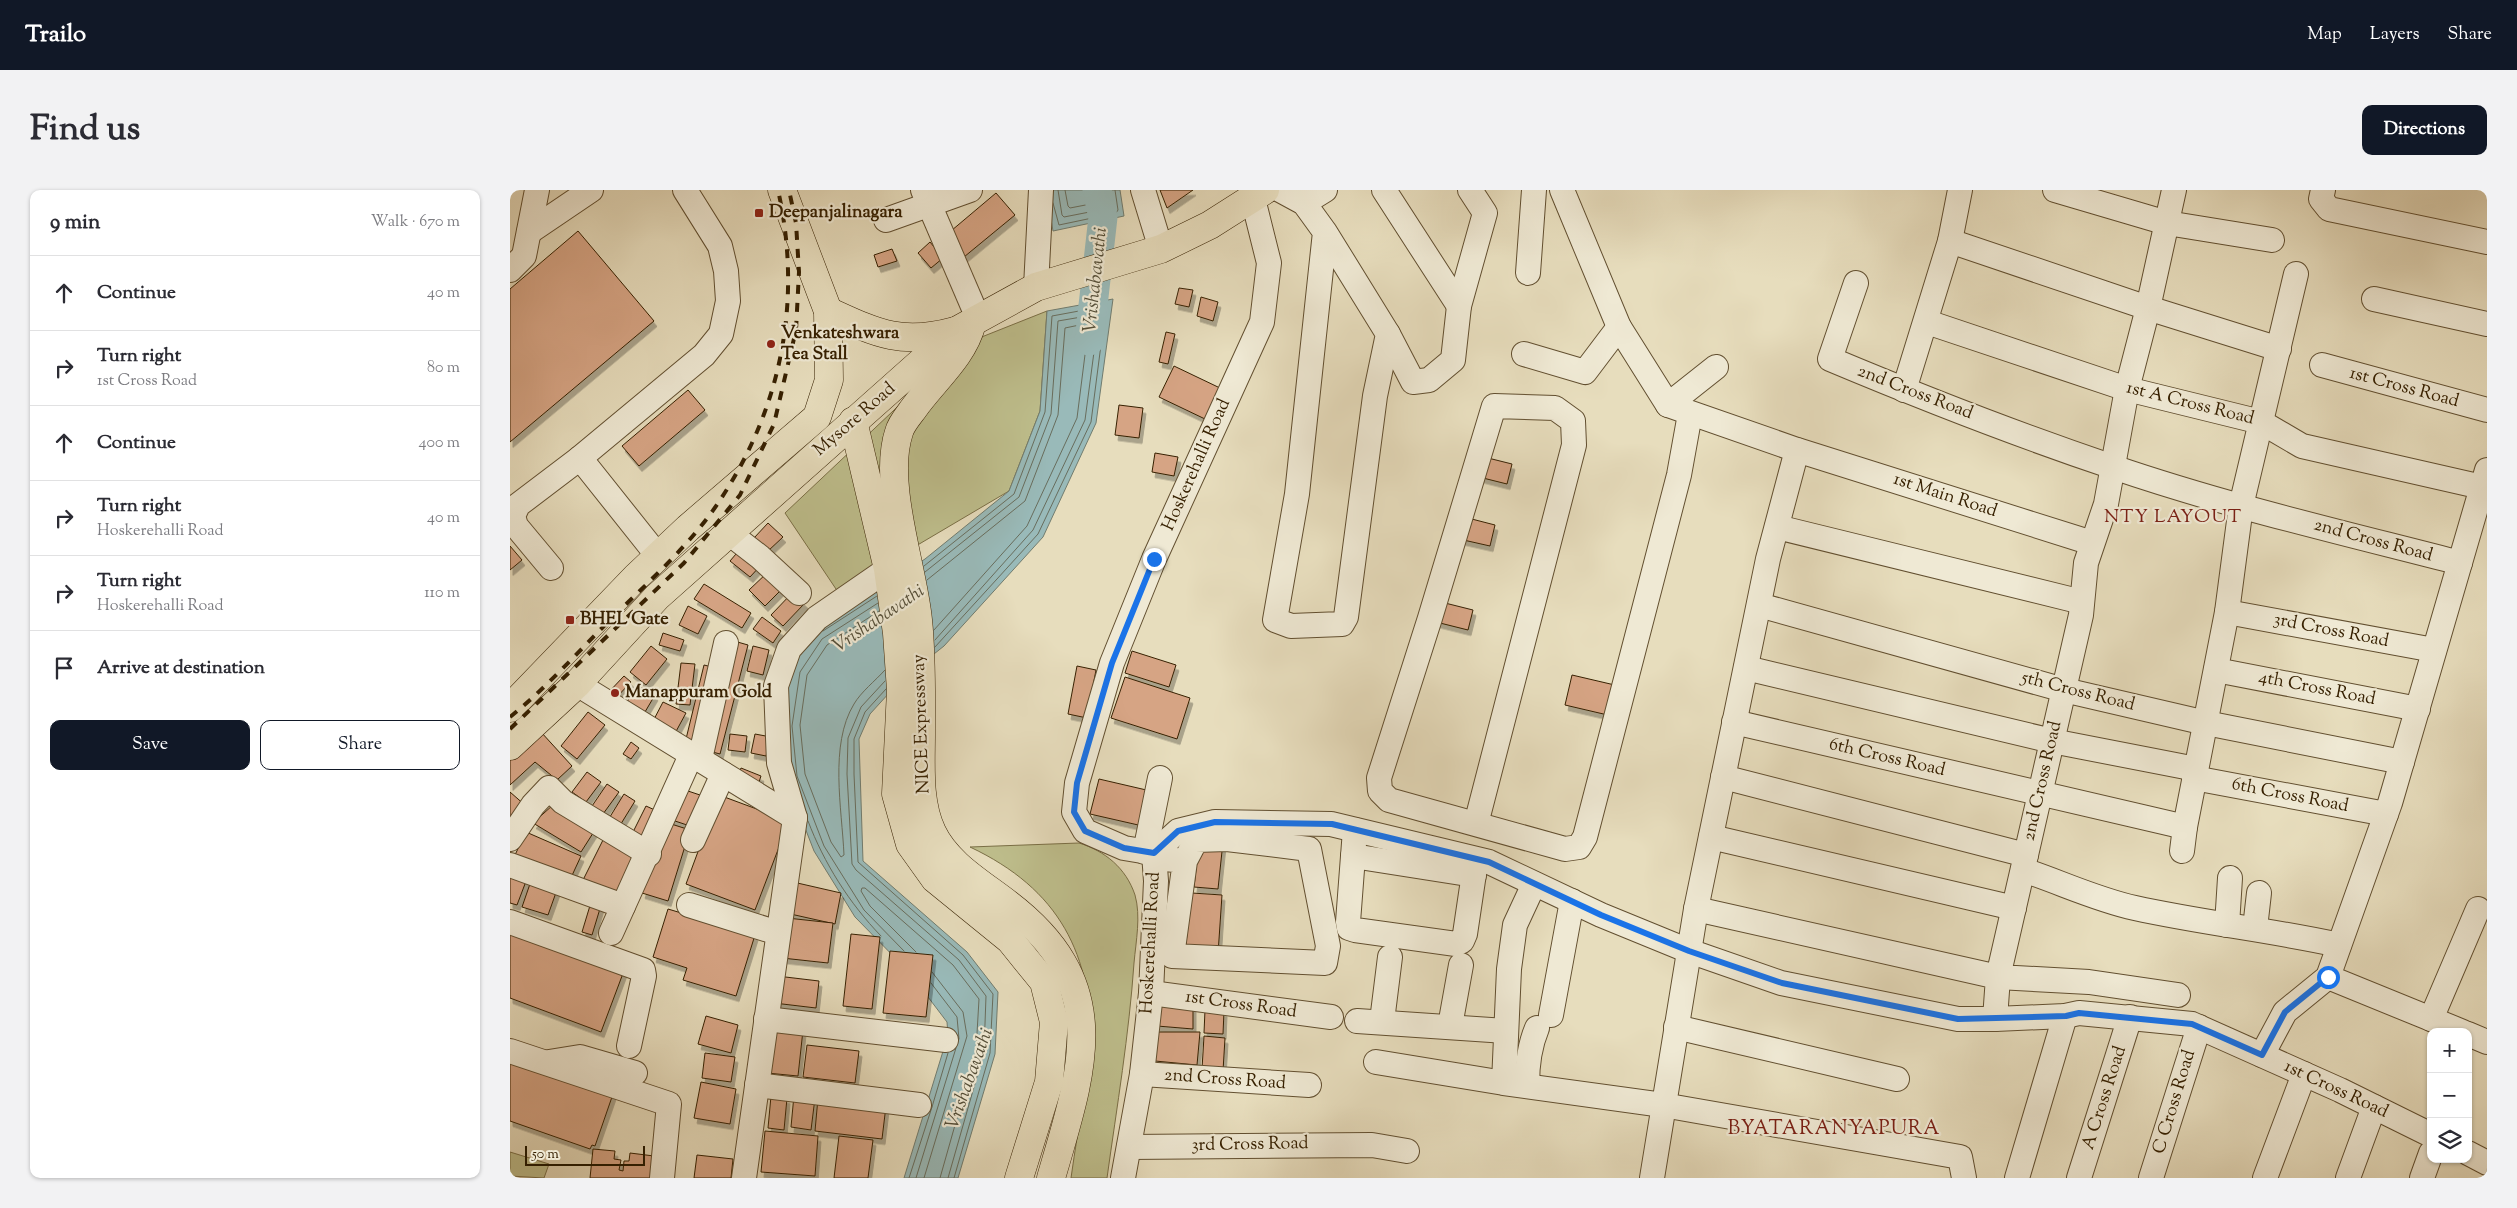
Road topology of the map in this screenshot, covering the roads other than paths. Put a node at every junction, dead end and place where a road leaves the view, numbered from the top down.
1 (538, 190) edge
2 (591, 190) edge
3 (685, 190) edge
4 (782, 190) edge
5 (970, 190) edge
6 (1041, 190) edge
7 (1143, 190) edge
8 (1280, 190) edge
9 (1325, 190) edge
10 (1384, 190) edge
11 (1470, 190) edge
12 (1534, 190) edge
13 (1562, 190) edge
14 (1960, 190) edge
15 (2055, 190) edge
16 (2174, 190) edge
17 (2323, 190) edge
18 (1259, 195) edge
19 (925, 197) edge
20 (1304, 203) junction
21 (886, 220) dead end
22 (2167, 222) junction
23 (529, 232) junction
24 (1325, 232) junction
25 (2272, 240) dead end
26 (1950, 241) junction
27 (2487, 242) edge
28 (1158, 250) junction
29 (510, 270) edge
30 (1528, 273) dead end
31 (2296, 274) dead end
32 (1856, 283) dead end
33 (1036, 287) junction
34 (2374, 299) dead end
35 (1459, 306) junction
36 (2148, 308) junction
37 (828, 311) junction
38 (1927, 322) junction
39 (969, 323) junction
40 (2487, 324) edge
41 (1619, 327) junction
42 (1388, 334) junction
43 (2279, 349) junction
44 (1524, 354) dead end
45 (2322, 365) dead end
46 (1716, 367) dead end
47 (2127, 389) junction
48 (1904, 390) junction
49 (1679, 409) junction
50 (2487, 410) edge
51 (853, 421) junction
52 (2261, 422) junction
53 (1797, 450) junction
54 (580, 458) junction
55 (2114, 468) junction
56 (2484, 479) edge
57 (2241, 506) junction
58 (1776, 527) junction
59 (729, 532) junction
60 (2092, 543) junction
61 (656, 554) junction
62 (2460, 563) junction
63 (551, 568) dead end
64 (896, 573) junction
65 (799, 593) dead end
66 (2082, 602) junction
67 (1758, 605) junction
68 (2227, 612) junction
69 (726, 643) dead end
70 (2434, 650) junction
71 (1746, 668) junction
72 (2216, 670) junction
73 (577, 684) junction
74 (911, 687) junction
75 (2064, 690) junction
76 (515, 704) edge
77 (2418, 709) junction
78 (1734, 722) junction
79 (2206, 723) junction
80 (2052, 740) junction
81 (510, 746) edge
82 (696, 756) junction
83 (2402, 762) junction
84 (723, 774) junction
85 (2195, 774) junction
86 (1723, 777) junction
87 (1160, 778) dead end
88 (2040, 793) junction
89 (2386, 814) junction
90 (795, 818) junction
91 (1476, 824) junction
92 (2185, 827) junction
93 (1355, 830) junction
94 (1711, 837) junction
95 (510, 839) edge
96 (693, 840) dead end
97 (2182, 850) dead end
98 (649, 854) junction
99 (1151, 854) junction
100 (1353, 856) junction
101 (1185, 861) junction
102 (2024, 863) junction
103 (510, 865) edge
104 (1475, 868) junction
105 (2230, 878) dead end
106 (1534, 884) junction
107 (2259, 893) dead end
108 (1572, 901) junction
109 (689, 905) dead end
110 (623, 906) junction
111 (2014, 908) junction
112 (1696, 909) junction
113 (2478, 909) dead end
114 (510, 922) edge
115 (2227, 925) junction
116 (2255, 928) junction
117 (611, 933) dead end
118 (778, 933) junction
119 (2339, 945) junction
120 (1689, 951) junction
121 (1390, 957) dead end
122 (1461, 965) dead end
123 (1998, 977) junction
124 (2328, 977) junction
125 (1151, 993) junction
126 (2178, 995) dead end
127 (2066, 1016) junction
128 (1332, 1017) dead end
129 (2130, 1017) junction
130 (766, 1019) junction
131 (1995, 1019) junction
132 (2431, 1019) junction
133 (1357, 1021) dead end
134 (1382, 1021) junction
135 (1450, 1026) junction
136 (1676, 1027) junction
137 (2199, 1027) junction
138 (2453, 1028) edge
139 (1506, 1031) junction
140 (2472, 1036) edge
141 (946, 1040) dead end
142 (2487, 1042) edge
143 (629, 1046) dead end
144 (510, 1051) edge
145 (2262, 1055) junction
146 (544, 1062) junction
147 (1376, 1062) dead end
148 (635, 1073) dead end
149 (1142, 1074) junction
150 (2304, 1074) junction
151 (1897, 1079) dead end
152 (1515, 1084) junction
153 (757, 1085) junction
154 (1309, 1085) dead end
155 (919, 1105) dead end
156 (1664, 1105) junction
157 (2374, 1107) junction
158 (2427, 1133) edge
159 (1128, 1147) junction
160 (1407, 1151) dead end
161 (2472, 1155) edge
162 (2487, 1162) edge
163 (2427, 1163) edge
164 (662, 1178) edge
165 (744, 1178) edge
166 (1019, 1178) edge
167 (1051, 1178) edge
168 (1123, 1178) edge
169 (1652, 1178) edge
170 (1964, 1178) edge
171 (2017, 1178) edge
172 (2079, 1178) edge
173 (2151, 1178) edge
174 (2265, 1178) edge
175 (2348, 1178) edge
176 (2422, 1178) edge

1 - 23 street
2 - 23 street
3 - 54 street
4 - 37 highway
5 - 19 street
6 - 33 street
7 - 28 street
8 - 20 street
9 - 20 street
10 - 35 street
11 - 35 street
12 - 30 street
13 - 41 street
14 - 26 street
15 - 22 street
16 - 22 street, 2nd Cross Road
17 - 27 street
18 - 28 highway, Mysore Road
18 - 99 street, Hoskerehalli Road
19 - 21 street
19 - 39 street
20 - 24 street
22 - 25 street
22 - 36 street, 2nd Cross Road
23 - 29 street
24 - 42 street
24 - 42 street
26 - 36 street
26 - 38 street
28 - 33 highway, Mysore Road
31 - 43 street
32 - 48 street, 2nd Cross Road
33 - 39 highway, Mysore Road
34 - 40 street
35 - 42 street
36 - 43 street
36 - 47 street, 2nd Cross Road
37 - 39 highway
37 - 61 highway, Mysore Road
38 - 47 street, 1st A Cross Road
38 - 48 street
39 - 51 highway, Mysore Road
39 - 64 highway, NICE Expressway
41 - 44 street
41 - 49 street
43 - 52 street
45 - 50 street, 1st Cross Road
46 - 49 street
47 - 52 street, 1st A Cross Road
47 - 55 street, 2nd Cross Road
48 - 55 street, 2nd Cross Road
49 - 53 street, 1st Main Road
49 - 91 street
51 - 59 highway, Mysore Road
51 - 64 highway, NICE Expressway
52 - 56 street, 1st A Cross Road
52 - 57 street
53 - 58 street
53 - 60 street, 1st Main Road
54 - 61 street
54 - 63 street
55 - 57 street, 2nd Cross Road
55 - 60 street, 2nd Cross Road
56 - 62 street
57 - 62 street, 2nd Cross Road
57 - 68 street
58 - 66 street
58 - 67 street
59 - 65 street
59 - 73 highway, Mysore Road
60 - 66 street, 2nd Cross Road
61 - 76 highway, Mysore Road
62 - 70 street
64 - 74 highway, NICE Expressway
64 - 90 street
66 - 75 street, 2nd Cross Road
67 - 71 street
67 - 75 street, 5th Cross Road
68 - 70 street, 3rd Cross Road
68 - 72 street
69 - 82 street
70 - 77 street
71 - 78 street
71 - 80 street, 6th Cross Road
72 - 77 street, 4th Cross Road
72 - 79 street
73 - 81 highway, Mysore Road
73 - 82 street
74 - 166 highway, NICE Expressway
74 - 167 highway, NICE Expressway
75 - 79 street, 5th Cross Road
75 - 80 street, 2nd Cross Road
77 - 83 street
78 - 86 street
78 - 88 street, 6th Cross Road
79 - 83 street, 5th Cross Road
79 - 85 street
80 - 85 street, 6th Cross Road
80 - 88 street, 2nd Cross Road
82 - 84 street
82 - 98 street
83 - 89 street
84 - 90 street
84 - 96 street
85 - 89 street, 6th Cross Road
85 - 92 street
86 - 94 street
86 - 102 street
87 - 99 street
88 - 92 street, 6th Cross Road
88 - 102 street, 2nd Cross Road
89 - 119 street
90 - 118 street
91 - 91 street
92 - 97 street
93 - 99 street
93 - 100 street
93 - 104 street
94 - 111 street
94 - 112 street
95 - 98 street
98 - 110 street
99 - 101 street
99 - 125 street, Hoskerehalli Road
100 - 104 street
100 - 104 street
101 - 101 street
102 - 111 street, 2nd Cross Road
102 - 115 street
103 - 110 street
104 - 106 street, 1st Cross Road
105 - 115 street
106 - 108 street, 1st Cross Road
106 - 139 street
107 - 116 street
108 - 120 street, 1st Cross Road
108 - 152 street
109 - 118 street
110 - 117 street
111 - 123 street, 2nd Cross Road
112 - 120 street
112 - 123 street
113 - 132 street
114 - 143 street
115 - 116 street
116 - 119 street
118 - 130 street
119 - 124 street
120 - 131 street, 1st Cross Road
120 - 136 street
121 - 134 street
122 - 135 street
123 - 126 street
123 - 131 street, 2nd Cross Road
124 - 132 street
124 - 145 street
125 - 128 street, 1st Cross Road
125 - 149 street, Hoskerehalli Road
127 - 129 street, 1st Cross Road
127 - 131 street, 1st Cross Road
127 - 171 street
129 - 137 street, 1st Cross Road
129 - 172 street, A Cross Road
130 - 141 street
130 - 153 street
132 - 138 street
133 - 134 street
134 - 135 street
135 - 139 street
136 - 151 street
136 - 156 street
137 - 145 street, 1st Cross Road
137 - 173 street, C Cross Road
139 - 152 street
140 - 142 street
144 - 146 street
145 - 150 street, 1st Cross Road
146 - 148 street
146 - 164 street
147 - 152 street
149 - 154 street, 2nd Cross Road
149 - 159 street, Hoskerehalli Road
150 - 157 street, 1st Cross Road
150 - 174 street
152 - 156 street
153 - 155 street
153 - 165 street
156 - 169 street
156 - 170 street
157 - 158 street, 1st Cross Road
157 - 175 street
159 - 160 street, 3rd Cross Road
159 - 168 street, Hoskerehalli Road
161 - 162 street
163 - 176 street

